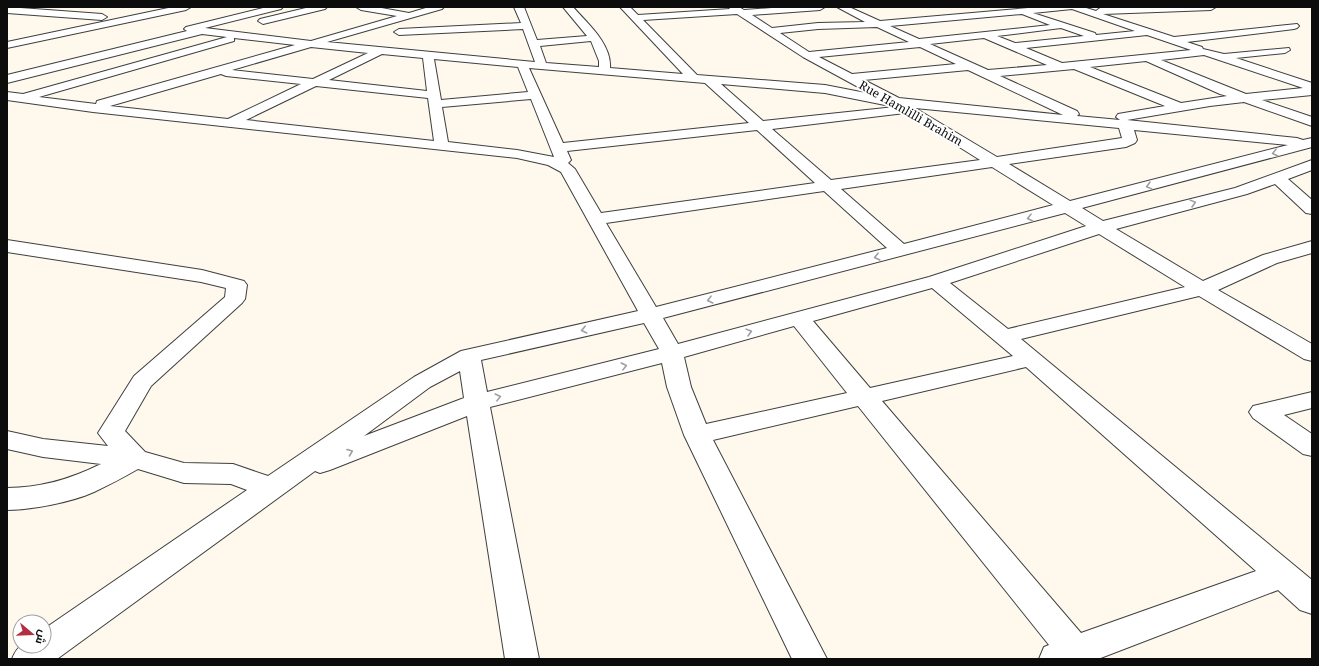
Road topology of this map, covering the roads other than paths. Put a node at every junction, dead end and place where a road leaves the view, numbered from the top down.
1 (186, 7) edge
2 (278, 7) edge
3 (322, 7) edge
4 (360, 7) edge
5 (440, 7) edge
6 (518, 7) edge
7 (568, 7) edge
8 (625, 7) edge
9 (820, 7) edge
10 (974, 7) edge
11 (1070, 7) edge
12 (1074, 7) edge
13 (1211, 7) edge
14 (102, 9) dead end
15 (7, 10) edge
16 (738, 10) edge
17 (917, 10) dead end
18 (1020, 11) junction
19 (1087, 11) junction
20 (834, 12) edge
21 (992, 14) junction
22 (74, 15) junction
23 (404, 18) junction
24 (638, 18) junction
25 (126, 19) junction
26 (937, 19) junction
27 (755, 21) junction
28 (157, 23) dead end
29 (878, 24) junction
30 (527, 26) junction
31 (1063, 26) junction
32 (1294, 26) dead end
33 (176, 27) dead end
34 (195, 30) junction
35 (768, 31) junction
36 (399, 32) junction
37 (1151, 32) junction
38 (213, 33) junction
39 (985, 34) junction
40 (241, 36) junction
41 (596, 38) junction
42 (1098, 38) junction
43 (517, 39) dead end
44 (532, 40) junction
45 (1172, 40) junction
46 (920, 43) junction
47 (312, 44) junction
48 (7, 45) edge
49 (1015, 47) junction
50 (1285, 50) dead end
51 (380, 51) junction
52 (395, 52) junction
53 (1204, 52) junction
54 (428, 55) junction
55 (807, 55) junction
56 (1145, 57) junction
57 (1220, 57) junction
58 (522, 64) junction
59 (1076, 65) junction
60 (542, 66) junction
61 (971, 66) junction
62 (1061, 66) junction
63 (604, 70) junction
64 (836, 71) junction
65 (214, 72) junction
66 (987, 74) junction
67 (700, 78) junction
68 (851, 78) junction
69 (7, 80) edge
70 (316, 82) junction
71 (775, 84) junction
72 (1312, 86) edge
73 (1312, 91) edge
74 (535, 95) junction
75 (13, 97) edge
76 (435, 99) junction
77 (1243, 99) junction
78 (902, 105) junction
79 (1179, 107) junction
80 (93, 108) junction
81 (1086, 120) junction
82 (232, 122) junction
83 (1100, 122) junction
84 (1312, 122) edge
85 (1125, 124) junction
86 (760, 126) junction
87 (442, 146) junction
88 (1307, 147) edge
89 (558, 148) junction
90 (993, 161) junction
91 (1312, 166) edge
92 (567, 169) junction
93 (1278, 178) junction
94 (828, 185) junction
95 (1068, 208) junction
96 (1312, 209) edge
97 (596, 219) junction
98 (1101, 227) junction
99 (7, 246) edge
100 (1312, 247) edge
101 (901, 251) junction
102 (936, 281) junction
103 (1202, 289) junction
104 (650, 315) junction
105 (799, 318) junction
106 (1312, 334) edge
107 (1004, 337) junction
108 (1288, 340) junction
109 (672, 354) junction
110 (1312, 354) edge
111 (468, 356) junction
112 (1031, 360) junction
113 (863, 396) junction
114 (1312, 400) edge
115 (476, 403) junction
116 (698, 435) junction
117 (7, 440) edge
118 (1312, 447) edge
119 (136, 459) junction
120 (279, 482) junction
121 (7, 499) edge
122 (1282, 575) junction
123 (1312, 600) edge
124 (1071, 657) edge
125 (29, 659) edge
126 (522, 659) edge
127 (810, 659) edge

1 - 25 street
2 - 34 street
3 - 38 street
4 - 23 street
5 - 23 street
6 - 30 street
7 - 41 street
8 - 24 street
9 - 16 street
10 - 21 street
11 - 18 street
12 - 19 street
13 - 19 street
14 - 22 street
15 - 22 street
16 - 24 street
16 - 27 street, Rue Hamlilli Brahim
17 - 26 street
18 - 21 street
18 - 31 street
19 - 37 street
20 - 27 street
20 - 29 street
21 - 26 street
22 - 25 street
23 - 36 street
23 - 47 street
24 - 67 street
25 - 28 street
25 - 48 street
26 - 29 street
27 - 35 street, Rue Hamlilli Brahim
29 - 35 street
29 - 46 street
30 - 36 street
30 - 44 street
31 - 39 street
31 - 42 street
32 - 45 street
33 - 34 street
34 - 38 street
34 - 69 street
35 - 55 street, Rue Hamlilli Brahim
36 - 52 street
37 - 42 street
37 - 45 street
38 - 40 street
39 - 46 street
39 - 49 street
40 - 47 street
40 - 75 street
41 - 44 street
41 - 63 street
42 - 49 street
43 - 44 street
44 - 60 street
45 - 53 street
46 - 55 street
46 - 61 street
47 - 51 street
47 - 65 street
49 - 62 street
50 - 57 street
51 - 52 street
51 - 70 street
52 - 54 street
53 - 56 street
53 - 57 street
54 - 58 street
54 - 76 street
55 - 64 street, Rue Hamlilli Brahim
56 - 59 street
56 - 77 street
57 - 72 street
58 - 60 street
58 - 74 street
59 - 62 street
59 - 79 street
60 - 63 street
61 - 66 street
61 - 68 street
62 - 66 street
63 - 67 street
64 - 68 street, Rue Hamlilli Brahim
64 - 71 street
65 - 70 street
65 - 80 street
66 - 81 street
67 - 71 street
67 - 86 street
68 - 78 street, Rue Hamlilli Brahim
70 - 76 street
70 - 82 street
71 - 78 street
73 - 77 street
74 - 76 street
74 - 89 street
75 - 80 street
76 - 87 street
77 - 79 street
77 - 84 street
78 - 81 street
78 - 86 street
78 - 90 street, Rue Hamlilli Brahim
79 - 83 street
80 - 82 street
81 - 83 street
82 - 87 street
83 - 85 street
85 - 88 street
85 - 90 street
86 - 89 street
86 - 94 street
87 - 92 street
88 -> 95 street
89 - 92 street
90 - 94 street
90 - 95 street, Rue Hamlilli Brahim
91 - 93 street
92 - 97 street
93 - 96 street
98 -> 93 street
94 - 97 street
94 - 101 street
95 - 98 street, Rue Hamlilli Brahim
95 -> 101 street
97 - 104 street
98 - 102 street
98 - 103 street, Rue Hamlilli Brahim
99 - 119 street
100 - 103 street
101 -> 104 street
102 - 105 street
102 - 107 street
103 - 107 street
103 - 108 street, Rue Hamlilli Brahim
104 - 109 street
104 -> 111 street
109 -> 105 street
105 - 113 street
106 - 108 street
107 - 112 street
108 - 110 street, Rue Hamlilli Brahim
115 -> 109 street
109 - 116 street
111 - 115 street
111 - 120 street
112 - 113 street
112 - 122 street
113 - 116 street
113 - 124 street
114 - 118 street
120 -> 115 street
115 - 126 street
116 - 127 street
117 - 119 street
119 - 120 street
119 - 121 street
120 - 125 street
122 - 123 street
122 - 124 street

